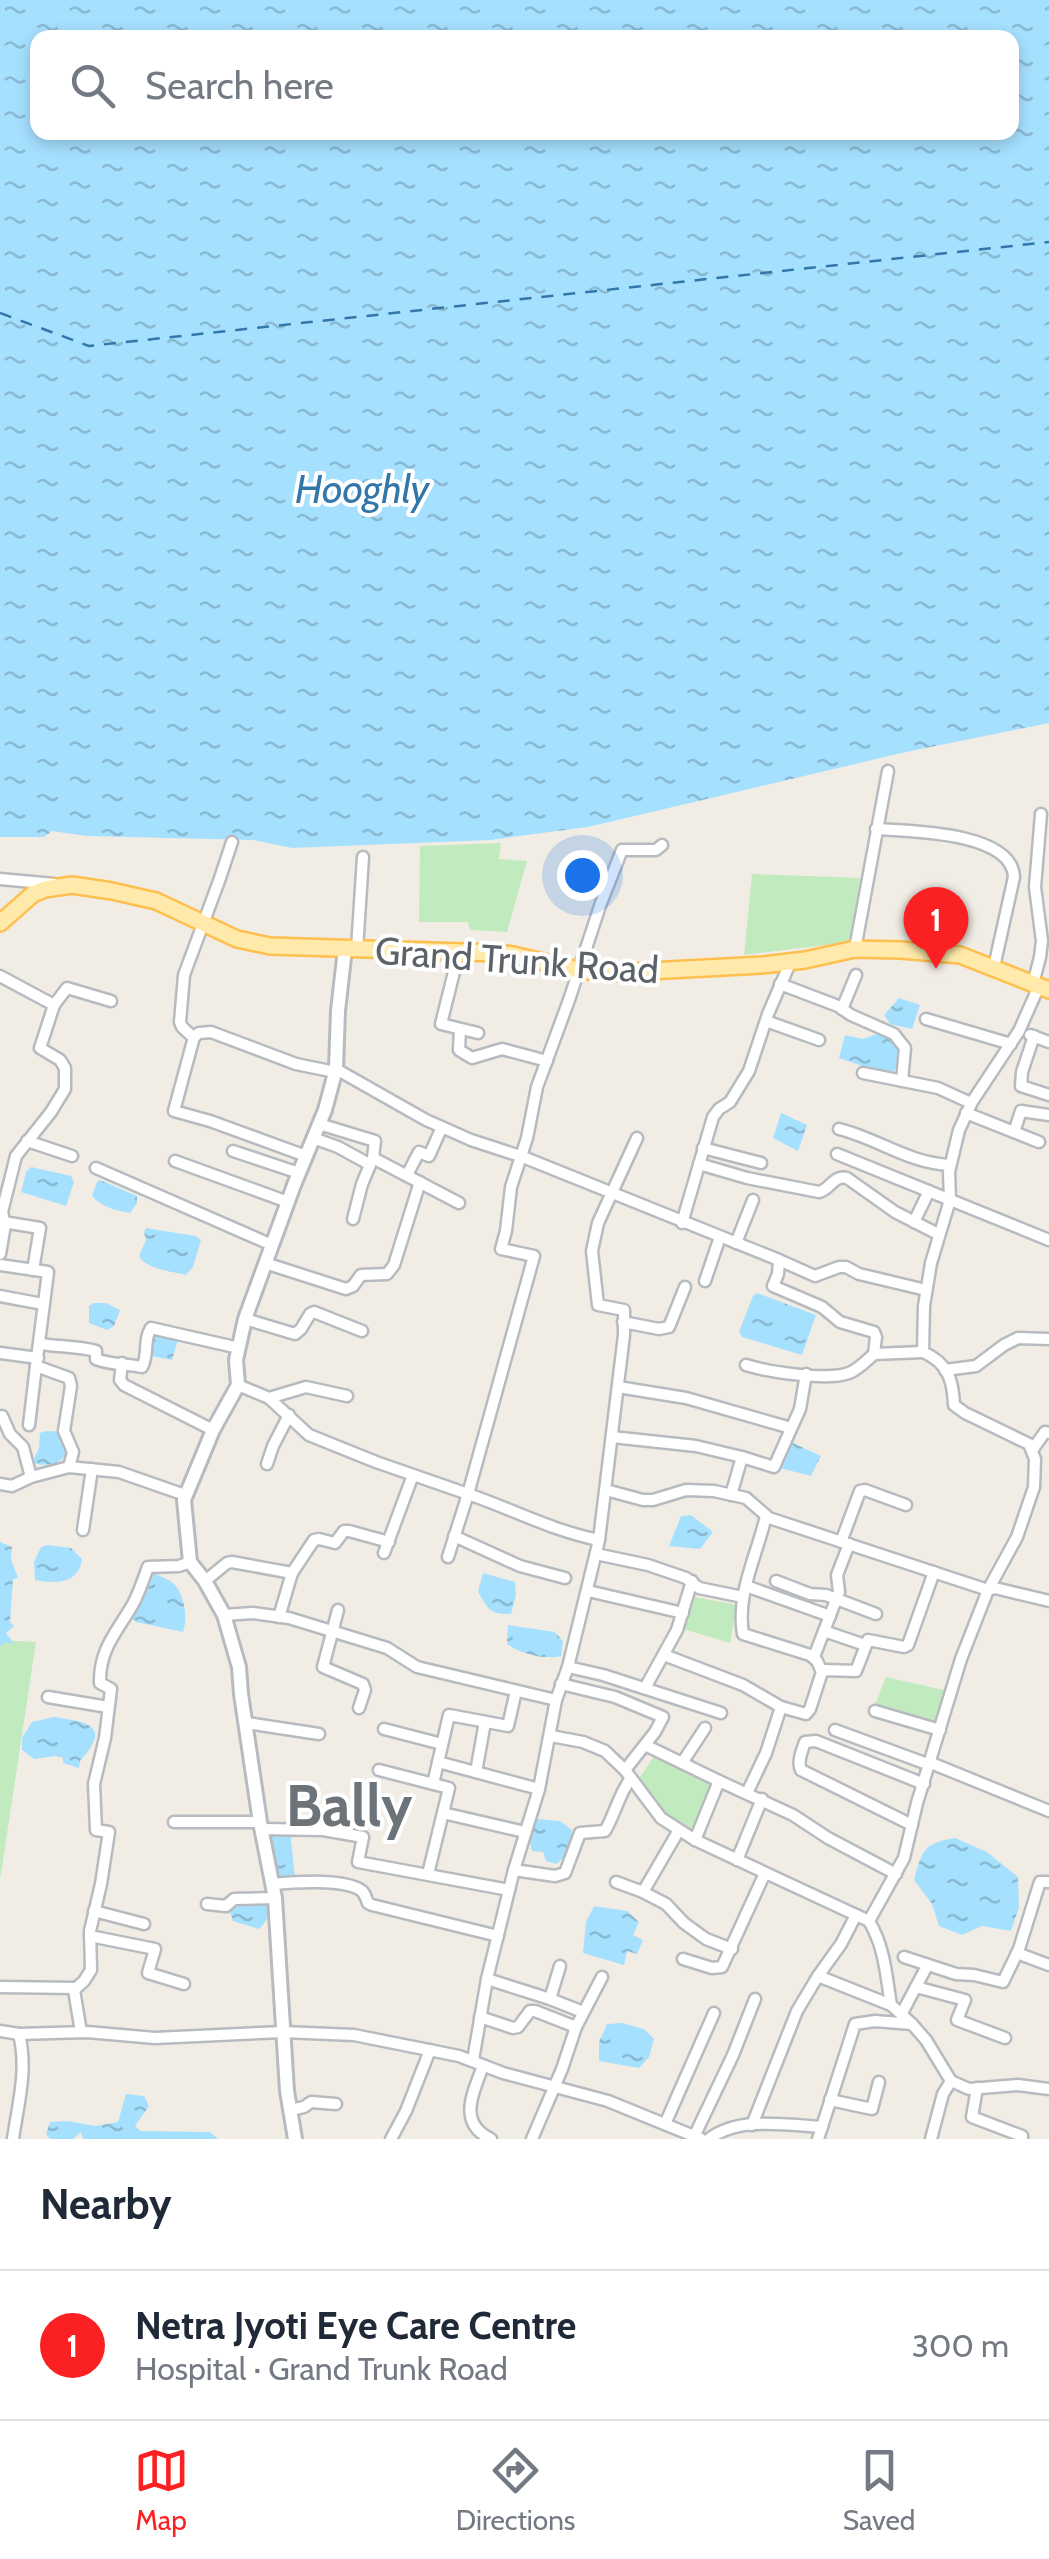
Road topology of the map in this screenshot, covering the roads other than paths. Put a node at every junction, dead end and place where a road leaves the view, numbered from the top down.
1 (888, 771) dead end
2 (1042, 814) dead end
3 (876, 829) junction
4 (232, 842) dead end
5 (662, 845) dead end
6 (362, 856) dead end
7 (0, 880) edge
8 (72, 886) junction
9 (0, 924) edge
10 (204, 924) junction
11 (1045, 932) edge
12 (351, 949) junction
13 (854, 949) junction
14 (459, 952) junction
15 (790, 962) junction
16 (994, 967) junction
17 (578, 970) junction
18 (856, 975) dead end
19 (0, 976) edge
20 (780, 984) junction
21 (1040, 987) edge
22 (111, 1002) dead end
23 (54, 1005) junction
24 (842, 1009) junction
25 (926, 1019) dead end
26 (766, 1022) junction
27 (460, 1029) junction
28 (1019, 1031) junction
29 (478, 1033) dead end
30 (1034, 1036) junction
31 (194, 1038) junction
32 (819, 1040) dead end
33 (1049, 1042) edge
34 (1011, 1044) junction
35 (547, 1061) junction
36 (335, 1071) junction
37 (863, 1073) dead end
38 (902, 1080) junction
39 (1048, 1092) edge
40 (968, 1108) junction
41 (1049, 1115) edge
42 (319, 1124) junction
43 (442, 1127) junction
44 (839, 1129) dead end
45 (1014, 1132) junction
46 (313, 1138) junction
47 (636, 1138) dead end
48 (27, 1141) junction
49 (1039, 1142) dead end
50 (703, 1148) junction
51 (234, 1150) dead end
52 (837, 1154) dead end
53 (72, 1156) dead end
54 (306, 1156) junction
55 (522, 1157) junction
56 (371, 1161) junction
57 (175, 1162) dead end
58 (761, 1163) dead end
59 (698, 1164) junction
60 (950, 1166) junction
61 (96, 1168) dead end
62 (299, 1173) junction
63 (408, 1175) junction
64 (420, 1182) junction
65 (930, 1191) junction
66 (613, 1193) junction
67 (752, 1200) dead end
68 (950, 1200) junction
69 (288, 1202) junction
70 (459, 1202) dead end
71 (353, 1219) dead end
72 (4, 1222) junction
73 (914, 1222) junction
74 (682, 1223) junction
75 (938, 1234) junction
76 (720, 1237) junction
77 (1049, 1240) edge
78 (736, 1243) junction
79 (272, 1245) junction
80 (0, 1254) edge
81 (779, 1260) junction
82 (265, 1263) junction
83 (0, 1265) edge
84 (33, 1270) junction
85 (704, 1281) dead end
86 (685, 1287) dead end
87 (926, 1290) junction
88 (0, 1296) edge
89 (43, 1304) junction
90 (245, 1319) junction
91 (623, 1322) junction
92 (362, 1331) dead end
93 (1049, 1339) edge
94 (40, 1344) junction
95 (239, 1348) junction
96 (923, 1352) junction
97 (0, 1353) edge
98 (874, 1354) junction
99 (37, 1362) junction
100 (122, 1363) junction
101 (746, 1365) dead end
102 (945, 1370) junction
103 (806, 1374) junction
104 (238, 1384) junction
105 (618, 1387) junction
106 (347, 1396) dead end
107 (268, 1398) junction
108 (289, 1415) junction
109 (2, 1416) edge
110 (29, 1425) dead end
111 (791, 1428) junction
112 (1048, 1429) edge
113 (213, 1430) junction
114 (612, 1437) junction
115 (1033, 1450) junction
116 (742, 1456) junction
117 (267, 1464) dead end
118 (70, 1466) junction
119 (92, 1469) junction
120 (414, 1475) junction
121 (31, 1477) junction
122 (0, 1484) edge
123 (606, 1490) junction
124 (468, 1494) junction
125 (185, 1495) junction
126 (731, 1495) junction
127 (906, 1505) dead end
128 (766, 1516) junction
129 (83, 1530) dead end
130 (454, 1536) junction
131 (599, 1540) junction
132 (845, 1543) junction
133 (596, 1554) junction
134 (448, 1557) dead end
135 (190, 1562) junction
136 (934, 1572) junction
137 (292, 1573) junction
138 (566, 1578) dead end
139 (205, 1581) junction
140 (776, 1581) dead end
141 (692, 1582) junction
142 (988, 1590) junction
143 (588, 1591) junction
144 (744, 1591) junction
145 (836, 1599) junction
146 (1049, 1601) edge
147 (338, 1610) dead end
148 (683, 1613) junction
149 (876, 1614) dead end
150 (224, 1615) junction
151 (830, 1616) junction
152 (279, 1617) junction
153 (824, 1631) junction
154 (332, 1632) junction
155 (865, 1644) junction
156 (664, 1655) junction
157 (814, 1658) junction
158 (568, 1667) junction
159 (822, 1672) junction
160 (561, 1684) junction
161 (644, 1688) junction
162 (516, 1691) junction
163 (48, 1696) dead end
164 (556, 1700) junction
165 (108, 1707) junction
166 (781, 1707) junction
167 (359, 1708) dead end
168 (875, 1711) dead end
169 (721, 1713) dead end
170 (484, 1722) junction
171 (247, 1724) junction
172 (705, 1728) dead end
173 (384, 1729) dead end
174 (834, 1730) dead end
175 (940, 1730) junction
176 (319, 1734) dead end
177 (550, 1736) junction
178 (442, 1744) junction
179 (645, 1745) junction
180 (438, 1762) junction
181 (682, 1763) junction
182 (931, 1764) junction
183 (378, 1770) dead end
184 (476, 1772) junction
185 (628, 1774) junction
186 (720, 1781) junction
187 (433, 1784) junction
188 (924, 1784) junction
189 (539, 1789) junction
190 (747, 1793) junction
191 (762, 1800) junction
192 (1049, 1811) edge
193 (443, 1813) junction
194 (174, 1822) dead end
195 (261, 1825) junction
196 (912, 1825) junction
197 (679, 1830) junction
198 (526, 1832) junction
199 (696, 1840) junction
200 (737, 1860) junction
201 (514, 1870) junction
202 (764, 1873) junction
203 (428, 1874) junction
204 (896, 1874) junction
205 (616, 1882) dead end
206 (1049, 1882) edge
207 (510, 1890) junction
208 (274, 1891) junction
209 (643, 1892) junction
210 (207, 1904) dead end
211 (94, 1911) junction
212 (856, 1915) junction
213 (869, 1922) junction
214 (144, 1924) dead end
215 (90, 1936) junction
216 (498, 1936) junction
217 (732, 1949) junction
218 (1017, 1953) junction
219 (904, 1956) dead end
220 (683, 1959) dead end
221 (1049, 1965) edge
222 (560, 1966) dead end
223 (926, 1966) junction
224 (818, 1976) junction
225 (602, 1977) dead end
226 (487, 1979) junction
227 (184, 1984) dead end
228 (0, 1987) edge
229 (916, 1987) junction
230 (76, 1988) junction
231 (550, 1999) junction
232 (755, 1999) dead end
233 (891, 2005) junction
234 (584, 2012) junction
235 (714, 2013) dead end
236 (902, 2014) junction
237 (480, 2017) junction
238 (912, 2024) junction
239 (576, 2027) junction
240 (0, 2031) edge
241 (81, 2032) junction
242 (283, 2032) junction
243 (19, 2034) junction
244 (1004, 2038) dead end
245 (430, 2050) junction
246 (478, 2063) junction
247 (879, 2082) dead end
248 (952, 2082) junction
249 (554, 2086) junction
250 (976, 2088) junction
251 (1049, 2089) edge
252 (830, 2100) junction
253 (336, 2104) dead end
254 (290, 2110) junction
255 (664, 2124) junction
256 (752, 2124) junction
257 (820, 2133) edge
258 (699, 2138) edge
259 (13, 2139) edge
260 (295, 2139) edge
261 (391, 2139) edge
262 (491, 2139) edge
263 (532, 2139) edge
264 (931, 2139) edge
265 (1022, 2139) edge

1 - 3 street
2 - 11 street
3 - 13 street
3 - 16 street
4 - 10 street
5 - 17 street
6 - 12 street
7 - 8 street
8 - 9 main road, Grand Trunk Road
8 - 10 main road, Grand Trunk Road
10 - 12 main road, Grand Trunk Road
10 - 31 street
11 - 21 street
12 - 14 main road, Grand Trunk Road
12 - 36 street
13 - 15 main road, Grand Trunk Road
13 - 16 main road, Grand Trunk Road
14 - 17 main road, Grand Trunk Road
14 - 27 street
15 - 17 main road, Grand Trunk Road
15 - 20 street
16 - 21 main road, Grand Trunk Road
17 - 35 street
18 - 24 street
19 - 23 street
20 - 24 street
20 - 26 street
21 - 28 street
22 - 23 street
23 - 48 street
24 - 38 street
25 - 34 street
26 - 32 street
26 - 50 street
27 - 29 street
27 - 35 street
28 - 30 street
28 - 34 street
30 - 33 street
30 - 39 street
31 - 36 street
31 - 54 street
34 - 40 street
35 - 55 street
36 - 42 street
36 - 43 street
37 - 38 street
38 - 40 street
40 - 45 street
40 - 60 street
41 - 45 street
42 - 46 street
42 - 56 street
43 - 55 street
43 - 63 street
44 - 60 street
45 - 49 street
46 - 54 street
46 - 56 street
47 - 66 street
48 - 53 street
48 - 72 street
50 - 58 street
50 - 59 street
51 - 62 street
52 - 65 street
54 - 62 street
55 - 66 street
55 - 124 street
56 - 63 street
56 - 71 street
57 - 69 street
59 - 73 street
59 - 74 street
60 - 68 street
61 - 79 street
62 - 69 street
63 - 64 street
64 - 70 street
64 - 82 street
65 - 68 street
65 - 73 street
66 - 74 street
66 - 91 street
67 - 78 street
68 - 75 street
68 - 77 street
69 - 79 street
72 - 80 street
72 - 84 street
73 - 75 street
74 - 76 street
75 - 87 street
76 - 78 street
76 - 85 street
78 - 81 street
79 - 82 street
81 - 87 street
81 - 98 street
82 - 90 street
83 - 84 street
84 - 89 street
86 - 91 street
87 - 96 street
88 - 89 street
89 - 94 street
90 - 92 street
90 - 95 street
91 - 105 street
93 - 102 street
94 - 99 street
94 - 100 street
95 - 100 street
95 - 104 street
96 - 98 street
96 - 102 street
97 - 99 street
98 - 103 street
99 - 110 street
99 - 118 street
100 - 113 street
101 - 103 street
102 - 115 street
103 - 111 street
104 - 107 street
104 - 113 street
105 - 111 street
105 - 114 street
106 - 107 street
107 - 108 street
108 - 117 street
108 - 120 street
109 - 121 street
111 - 116 street
112 - 115 street
113 - 125 street
114 - 116 street
114 - 123 street
115 - 142 street
116 - 126 street
118 - 119 street
118 - 121 street
119 - 125 street
119 - 129 street
120 - 124 street
120 - 137 street
121 - 122 street
123 - 126 street
123 - 131 street
124 - 130 street
124 - 131 street
125 - 135 street
126 - 128 street
127 - 132 street
128 - 132 street
128 - 144 street
130 - 134 street
130 - 138 street
131 - 133 street
132 - 136 street
132 - 145 street
133 - 141 street
133 - 143 street
135 - 139 street
135 - 165 street
136 - 142 street
136 - 155 street
137 - 139 street
137 - 152 street
139 - 150 street
140 - 145 street
141 - 144 street
141 - 148 street
142 - 146 street
142 - 175 street
143 - 148 street
143 - 158 street
144 - 151 street
144 - 157 street
145 - 149 street
145 - 151 street
147 - 154 street
148 - 156 street
150 - 152 street
150 - 171 street
151 - 153 street
152 - 154 street
153 - 155 street
153 - 157 street
154 - 162 street
154 - 167 street
155 - 159 street
156 - 161 street
156 - 166 street
157 - 159 street
158 - 160 street
158 - 161 street
159 - 166 street
160 - 164 street
160 - 179 street
161 - 169 street
162 - 164 street
162 - 170 street
163 - 165 street
164 - 177 street
165 - 211 street
166 - 190 street
168 - 175 street
170 - 178 street
170 - 184 street
171 - 176 street
171 - 195 street
172 - 181 street
173 - 178 street
174 - 182 street
175 - 182 street
177 - 185 street
177 - 189 street
178 - 180 street
179 - 181 street
179 - 185 street
180 - 184 street
180 - 187 street
181 - 186 street
182 - 188 street
182 - 192 street
183 - 187 street
184 - 189 street
185 - 197 street
185 - 201 street
186 - 190 street
186 - 199 street
187 - 193 street
188 - 196 street
188 - 196 street
189 - 198 street
190 - 191 street
191 - 200 street
191 - 204 street
193 - 198 street
193 - 203 street
194 - 195 street
195 - 203 street
195 - 208 street
196 - 204 street
197 - 199 street
197 - 209 street
198 - 201 street
199 - 200 street
200 - 202 street
201 - 207 street
202 - 212 street
202 - 217 street
203 - 207 street
204 - 213 street
205 - 209 street
206 - 218 street
207 - 216 street
208 - 210 street
208 - 216 street
208 - 242 street
209 - 217 street
211 - 214 street
211 - 215 street
212 - 213 street
212 - 224 street
213 - 233 street
215 - 227 street
215 - 230 street
216 - 226 street
217 - 220 street
218 - 221 street
218 - 223 street
219 - 223 street
222 - 231 street
223 - 229 street
224 - 233 street
224 - 256 street
225 - 234 street
226 - 231 street
226 - 237 street
228 - 230 street
229 - 236 street
229 - 244 street
230 - 241 street
231 - 234 street
232 - 258 street
233 - 236 street
234 - 239 street
235 - 255 street
236 - 238 street
237 - 239 street
237 - 246 street
238 - 248 street
238 - 252 street
239 - 249 street
240 - 243 street
241 - 242 street
241 - 243 street
242 - 245 street
242 - 254 street
243 - 259 street
245 - 246 street
245 - 261 street
246 - 249 street
246 - 262 street
247 - 252 street
248 - 250 street
248 - 264 street
249 - 255 street
249 - 263 street
250 - 251 street
250 - 265 street
252 - 257 street
253 - 254 street
254 - 260 street
255 - 258 street
256 - 257 street
256 - 258 street

